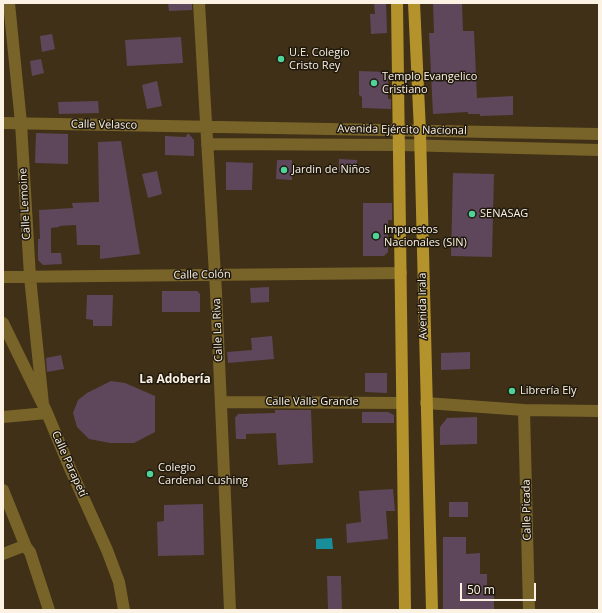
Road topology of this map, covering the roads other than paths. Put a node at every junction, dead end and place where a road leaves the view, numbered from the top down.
1 (9, 3) edge
2 (199, 3) edge
3 (397, 3) edge
4 (414, 3) edge
5 (3, 123) edge
6 (21, 123) junction
7 (206, 127) junction
8 (400, 130) junction
9 (420, 131) junction
10 (599, 134) edge
11 (207, 144) junction
12 (400, 145) junction
13 (420, 146) junction
14 (599, 150) edge
15 (401, 273) junction
16 (215, 275) junction
17 (30, 276) junction
18 (3, 277) edge
19 (3, 323) edge
20 (221, 402) junction
21 (402, 403) junction
22 (426, 403) junction
23 (45, 409) junction
24 (524, 410) junction
25 (599, 411) edge
26 (3, 417) edge
27 (3, 490) edge
28 (26, 547) junction
29 (3, 554) edge
30 (49, 610) edge
31 (121, 610) edge
32 (230, 610) edge
33 (405, 610) edge
34 (432, 610) edge
35 (529, 610) edge

1 - 6 street, Calle Lemoine
2 - 7 street, Calle La Riva
3 - 8 main road, Avenida Irala
4 - 9 main road, Avenida Irala
5 - 6 street, Calle Velasco
6 - 7 street, Calle Velasco
6 - 17 street, Calle Lemoine
7 - 8 street, Avenida Ejército Nacional
7 - 11 street, Calle La Riva
8 - 9 street, Avenida Ejército Nacional
8 - 12 main road, Avenida Irala
9 - 10 street, Avenida Ejército Nacional
9 - 13 main road, Avenida Irala
11 - 12 street, Avenida Ejército Nacional
11 - 16 street, Calle La Riva
12 - 13 street, Avenida Ejército Nacional
12 - 15 main road, Avenida Irala
13 - 14 street, Avenida Ejército Nacional
13 - 22 main road, Avenida Irala
15 - 16 street, Calle Colón
15 - 21 main road, Avenida Irala
16 - 17 street, Calle Colón
16 - 20 street, Calle La Riva
17 - 18 street, Calle Colón
17 - 23 street, Calle Lemoine
19 - 23 street, Calle Parapetí
20 - 21 street, Calle Valle Grande
20 - 32 street, Calle La Riva
21 - 33 main road, Avenida Irala
22 - 24 street
22 - 34 main road, Avenida Irala
23 - 26 street
23 - 31 street, Calle Parapetí
24 - 25 street
24 - 35 street, Calle Picada
27 - 28 street
28 - 29 street
28 - 30 street

